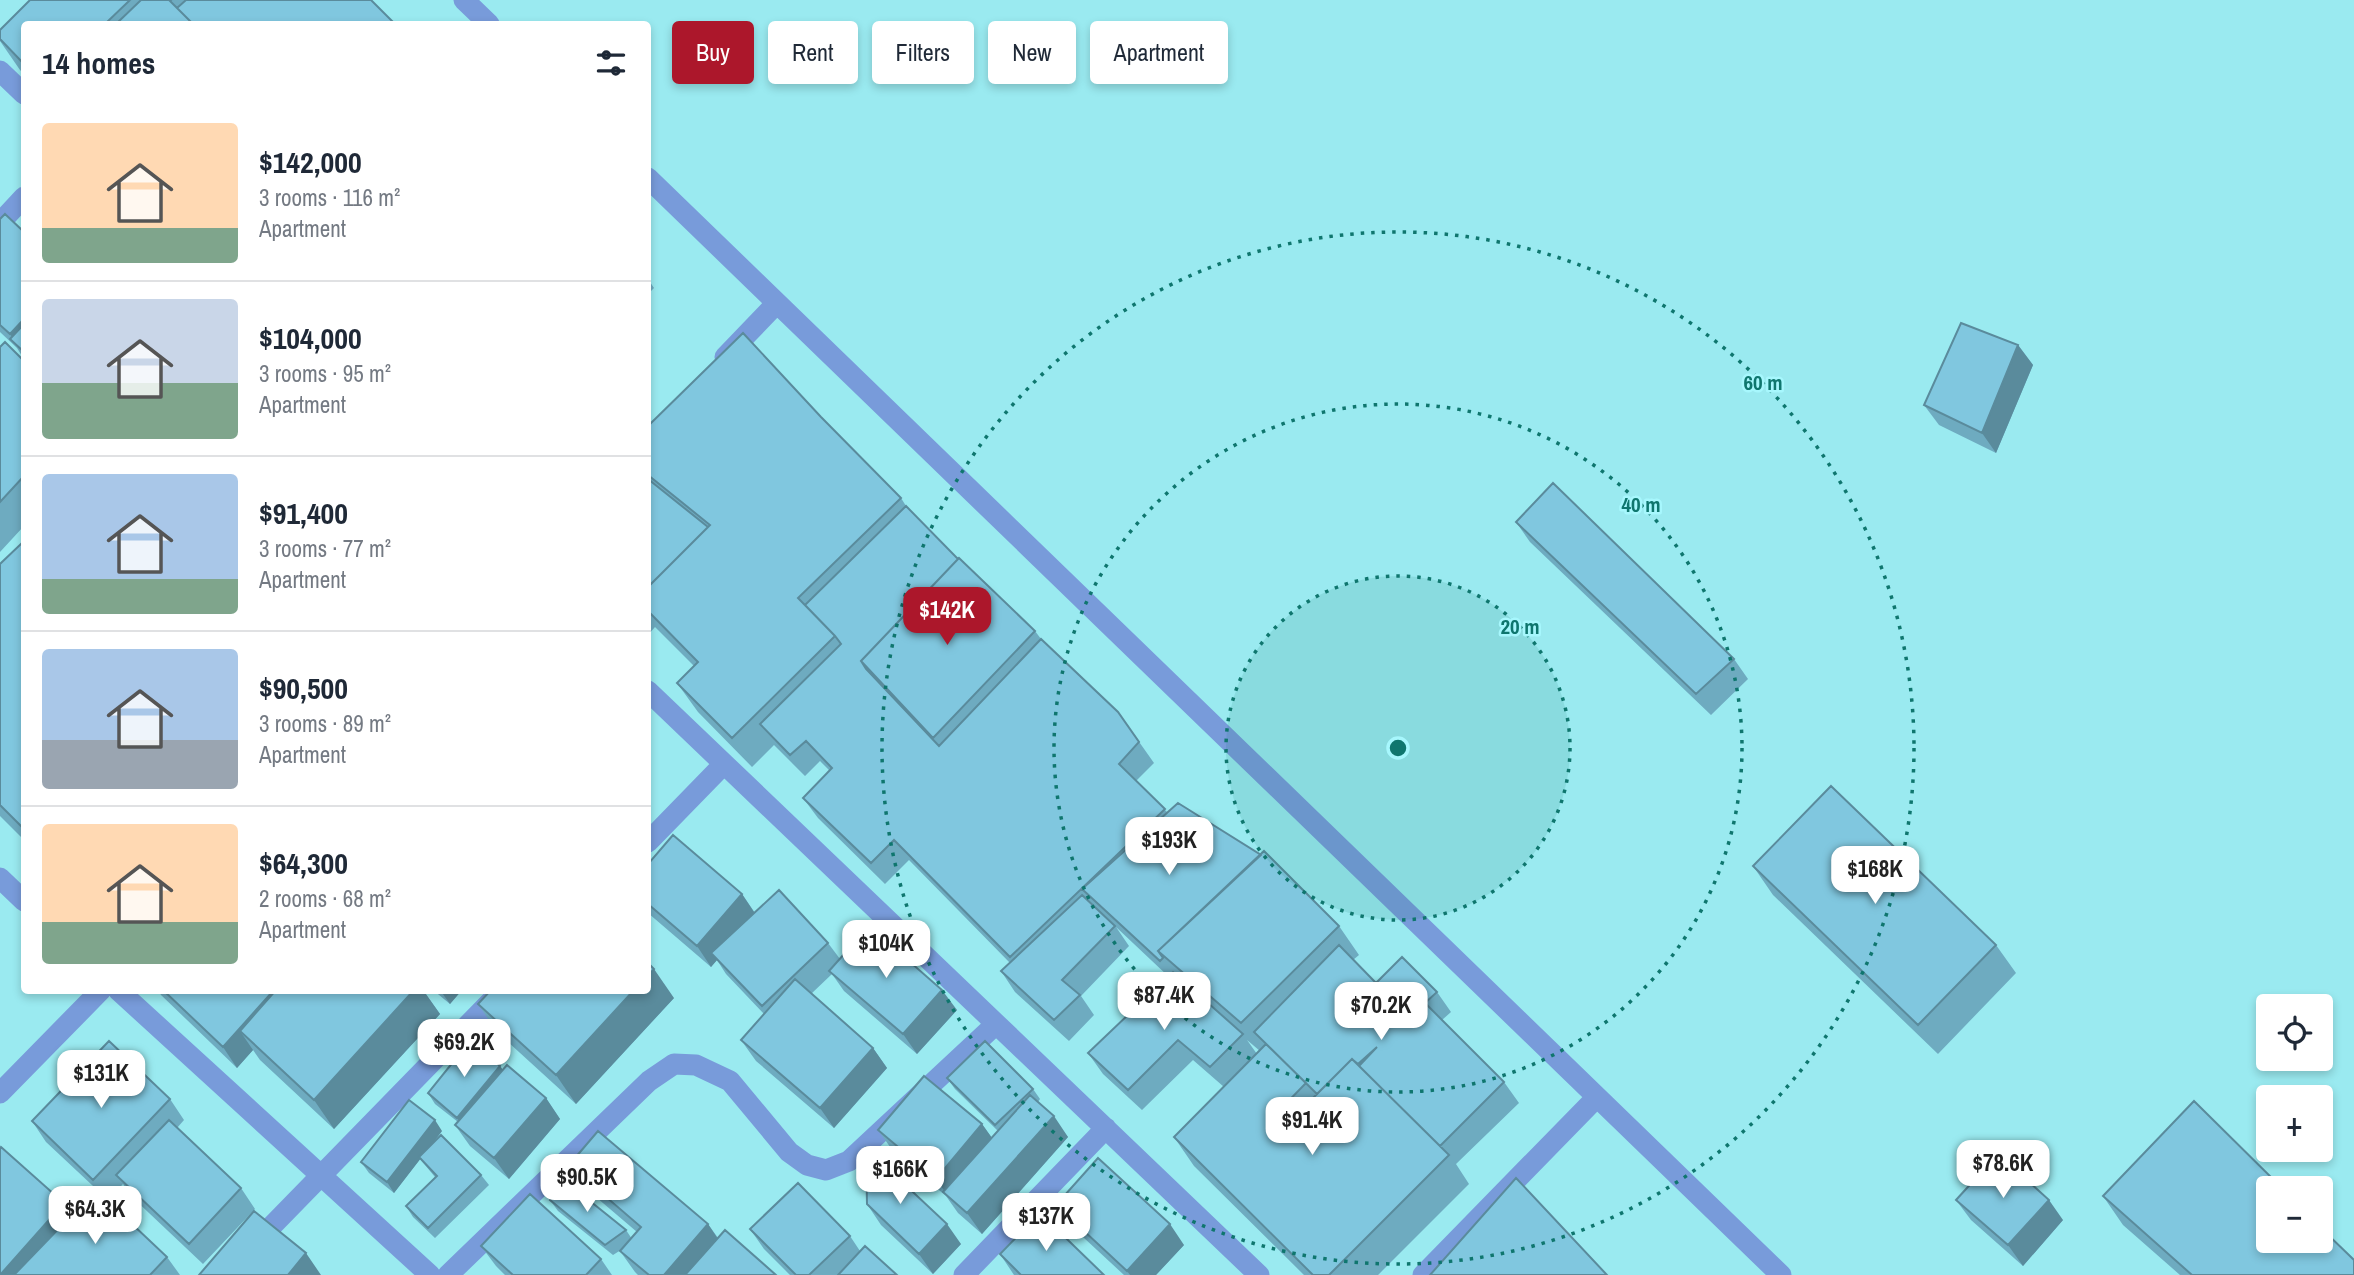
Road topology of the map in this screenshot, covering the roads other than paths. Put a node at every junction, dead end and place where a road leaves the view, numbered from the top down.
1 (464, 0) edge
2 (486, 21) edge
3 (0, 71) edge
4 (21, 91) edge
5 (651, 181) edge
6 (21, 200) edge
7 (0, 223) edge
8 (778, 303) junction
9 (712, 370) edge
10 (651, 694) edge
11 (724, 764) junction
12 (651, 839) edge
13 (0, 878) edge
14 (21, 898) edge
15 (98, 994) edge
16 (122, 994) edge
17 (498, 994) edge
18 (996, 1024) junction
19 (0, 1093) edge
20 (1597, 1097) junction
21 (1105, 1128) junction
22 (322, 1175) junction
23 (225, 1275) edge
24 (430, 1275) edge
25 (448, 1275) edge
26 (964, 1275) edge
27 (1259, 1275) edge
28 (1423, 1275) edge
29 (1780, 1275) edge

1 - 2 street
3 - 4 street
5 - 8 street
6 - 7 street
8 - 9 street
8 - 20 street
10 - 11 street
11 - 12 street
11 - 18 street
13 - 14 street
15 - 19 street
16 - 22 street
17 - 22 street
18 - 21 street
18 - 25 street
20 - 28 street
20 - 29 street
21 - 26 street
21 - 27 street
22 - 23 street
22 - 24 street

